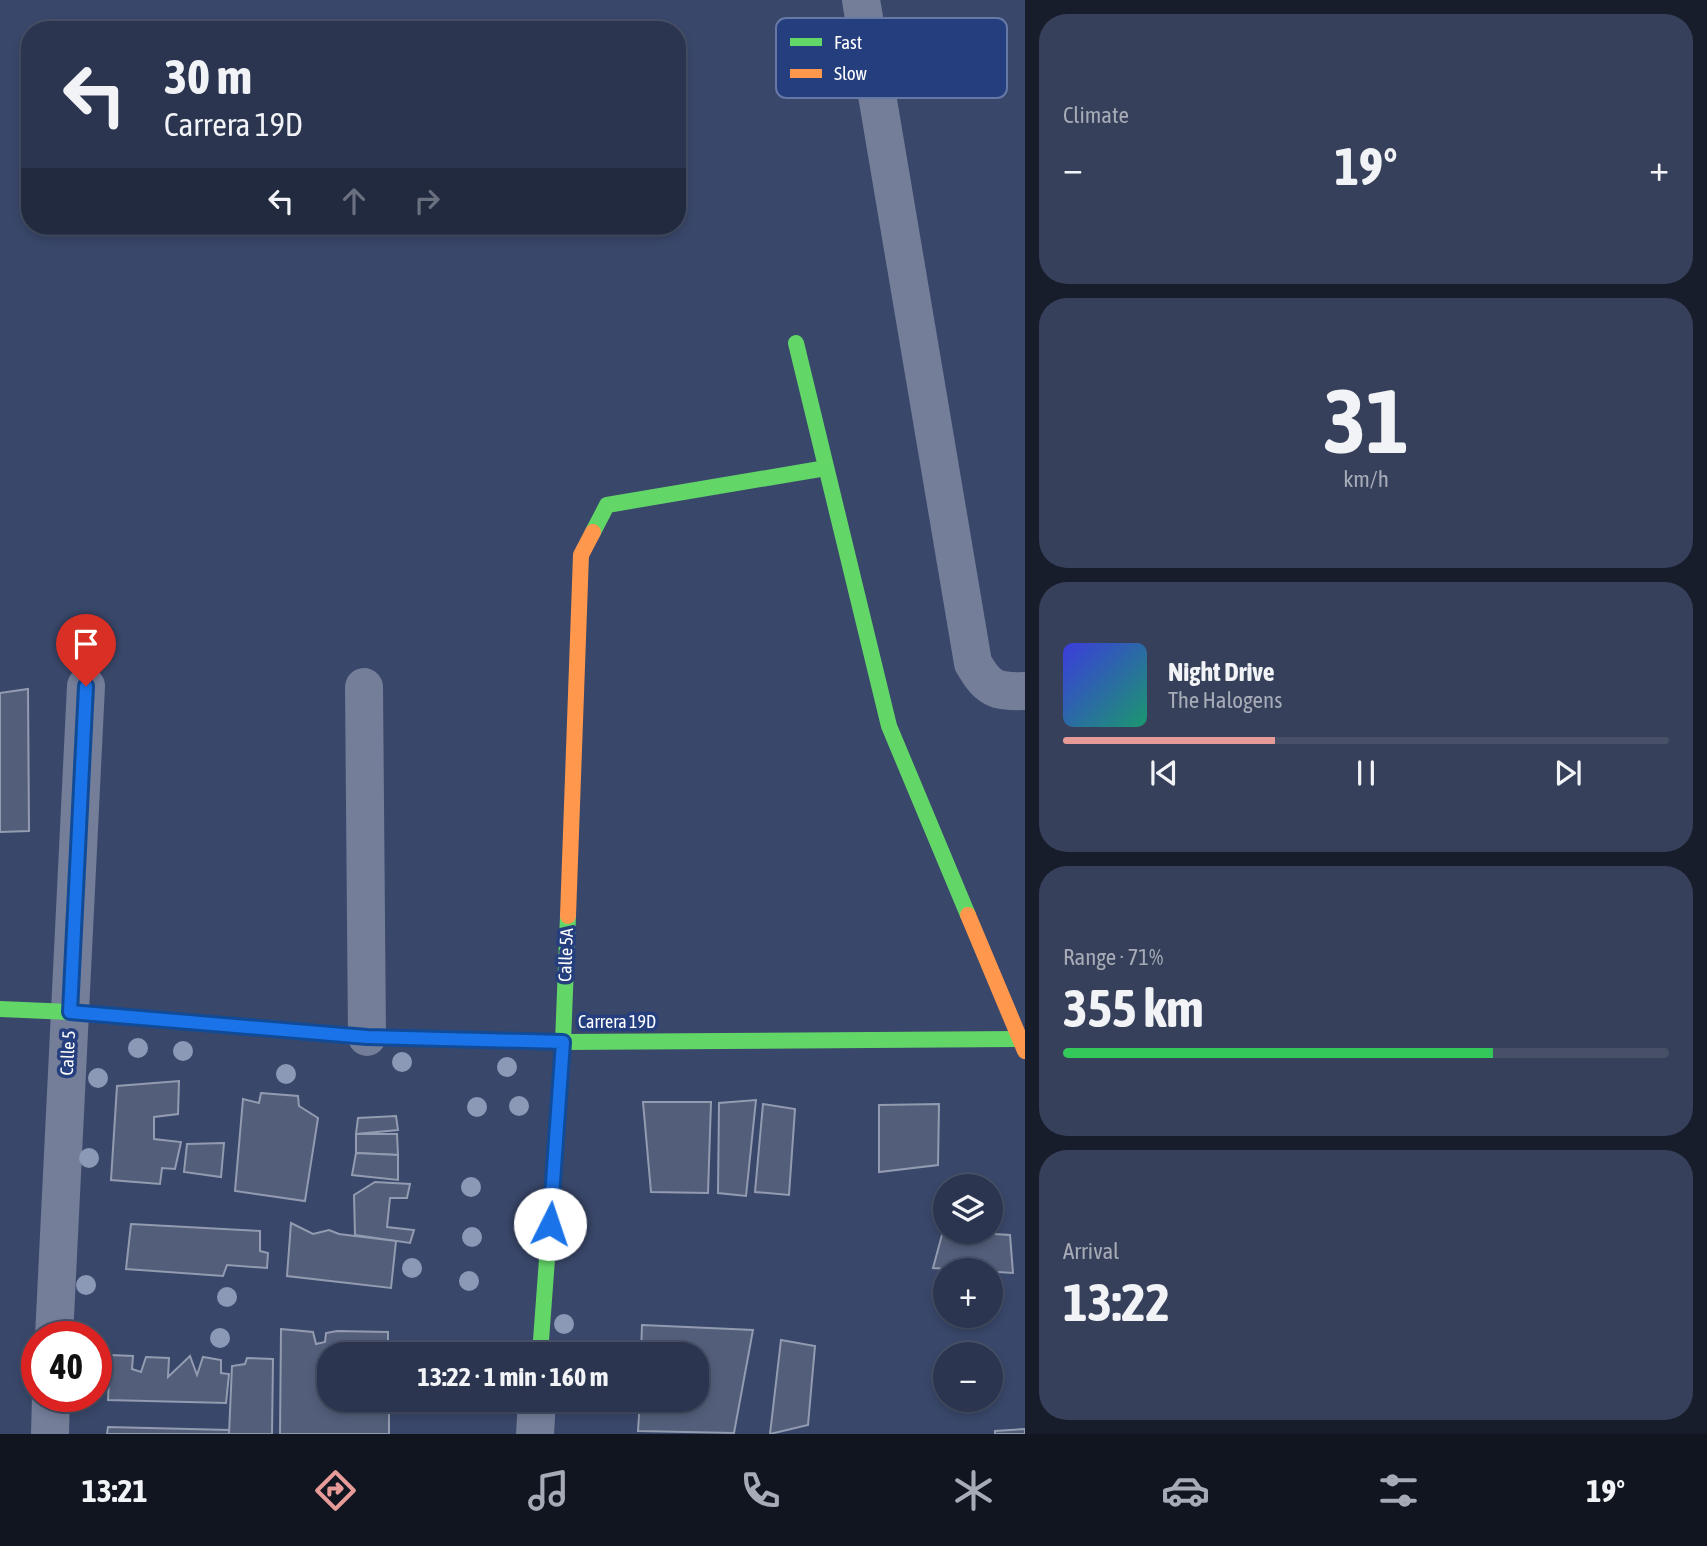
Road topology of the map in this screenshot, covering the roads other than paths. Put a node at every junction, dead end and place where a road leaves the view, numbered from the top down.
1 (861, 0) edge
2 (864, 18) edge
3 (878, 98) edge
4 (796, 344) dead end
5 (826, 468) junction
6 (86, 686) dead end
7 (364, 687) dead end
8 (1024, 691) edge
9 (0, 1009) edge
10 (70, 1012) junction
11 (367, 1037) junction
12 (563, 1042) junction
13 (1023, 1043) edge
14 (55, 1321) edge
15 (541, 1342) edge
16 (51, 1412) edge
17 (536, 1412) edge
18 (50, 1434) edge
19 (535, 1434) edge

1 - 2 street
3 - 8 street
4 - 5 street
5 - 12 street, Calle 5A
5 - 13 street
6 - 10 street, Calle 5
7 - 11 street
9 - 10 street, Carrera 19D
10 - 11 street, Carrera 19D
10 - 14 street, Calle 5
11 - 12 street, Carrera 19D
12 - 13 street, Carrera 19D
12 - 15 street, Calle 5A
16 - 18 street
17 - 19 street

